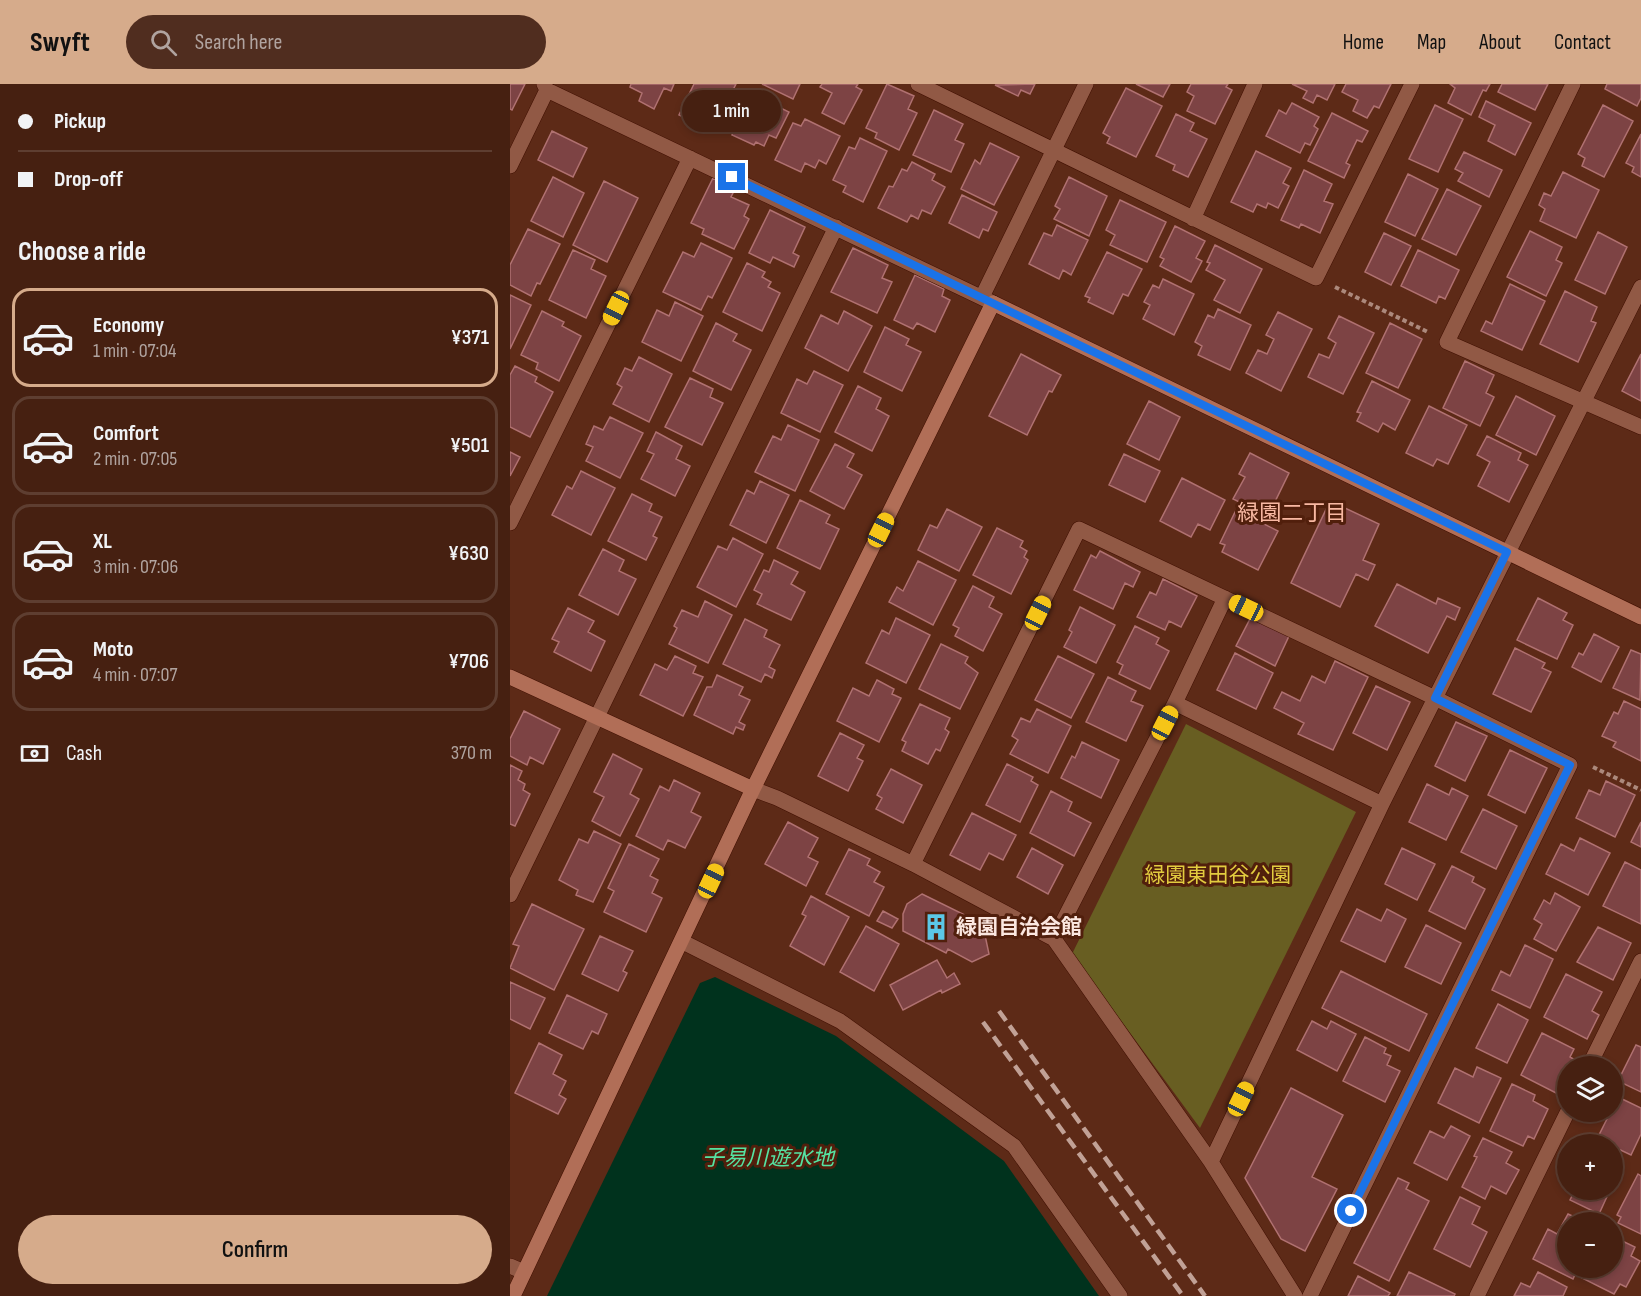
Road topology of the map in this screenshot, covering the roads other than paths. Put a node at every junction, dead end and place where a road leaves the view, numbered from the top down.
1 (918, 84) edge
2 (1086, 84) edge
3 (1255, 84) edge
4 (1412, 84) edge
5 (1573, 84) edge
6 (546, 87) edge
7 (1053, 151) junction
8 (690, 158) junction
9 (510, 166) edge
10 (1193, 219) junction
11 (836, 227) junction
12 (1641, 287) edge
13 (987, 300) junction
14 (1584, 402) junction
15 (1641, 427) edge
16 (510, 523) edge
17 (1507, 552) junction
18 (1225, 598) junction
19 (1641, 617) edge
20 (510, 677) edge
21 (1435, 698) junction
22 (1175, 703) junction
23 (596, 718) junction
24 (753, 789) junction
25 (1382, 804) junction
26 (913, 864) junction
27 (510, 895) edge
28 (1054, 939) junction
29 (682, 942) junction
30 (1641, 961) edge
31 (1594, 1056) edge
32 (1563, 1122) edge
33 (1211, 1162) junction
34 (517, 1269) edge
35 (513, 1296) edge
36 (1120, 1296) edge
37 (1295, 1296) edge
38 (1310, 1296) edge
39 (1477, 1296) edge

1 - 7 street
2 - 7 street
3 - 10 street
4 - 10 street
5 - 14 street
6 - 8 street
6 - 9 street
7 - 10 street
7 - 13 street
8 - 11 street
8 - 16 street
11 - 13 street
11 - 23 street
12 - 14 street
13 - 17 street
13 - 24 street
14 - 15 street
14 - 17 street
17 - 19 street
17 - 21 street
18 - 21 street
18 - 22 street
18 - 26 street
20 - 23 street
21 - 25 street
21 - 38 street
22 - 25 street
22 - 28 street
23 - 24 street
23 - 27 street
24 - 26 street
24 - 29 street
25 - 33 street
26 - 28 street
28 - 33 street
29 - 34 street
29 - 36 street
30 - 31 street
32 - 39 street
33 - 37 street
34 - 35 street

